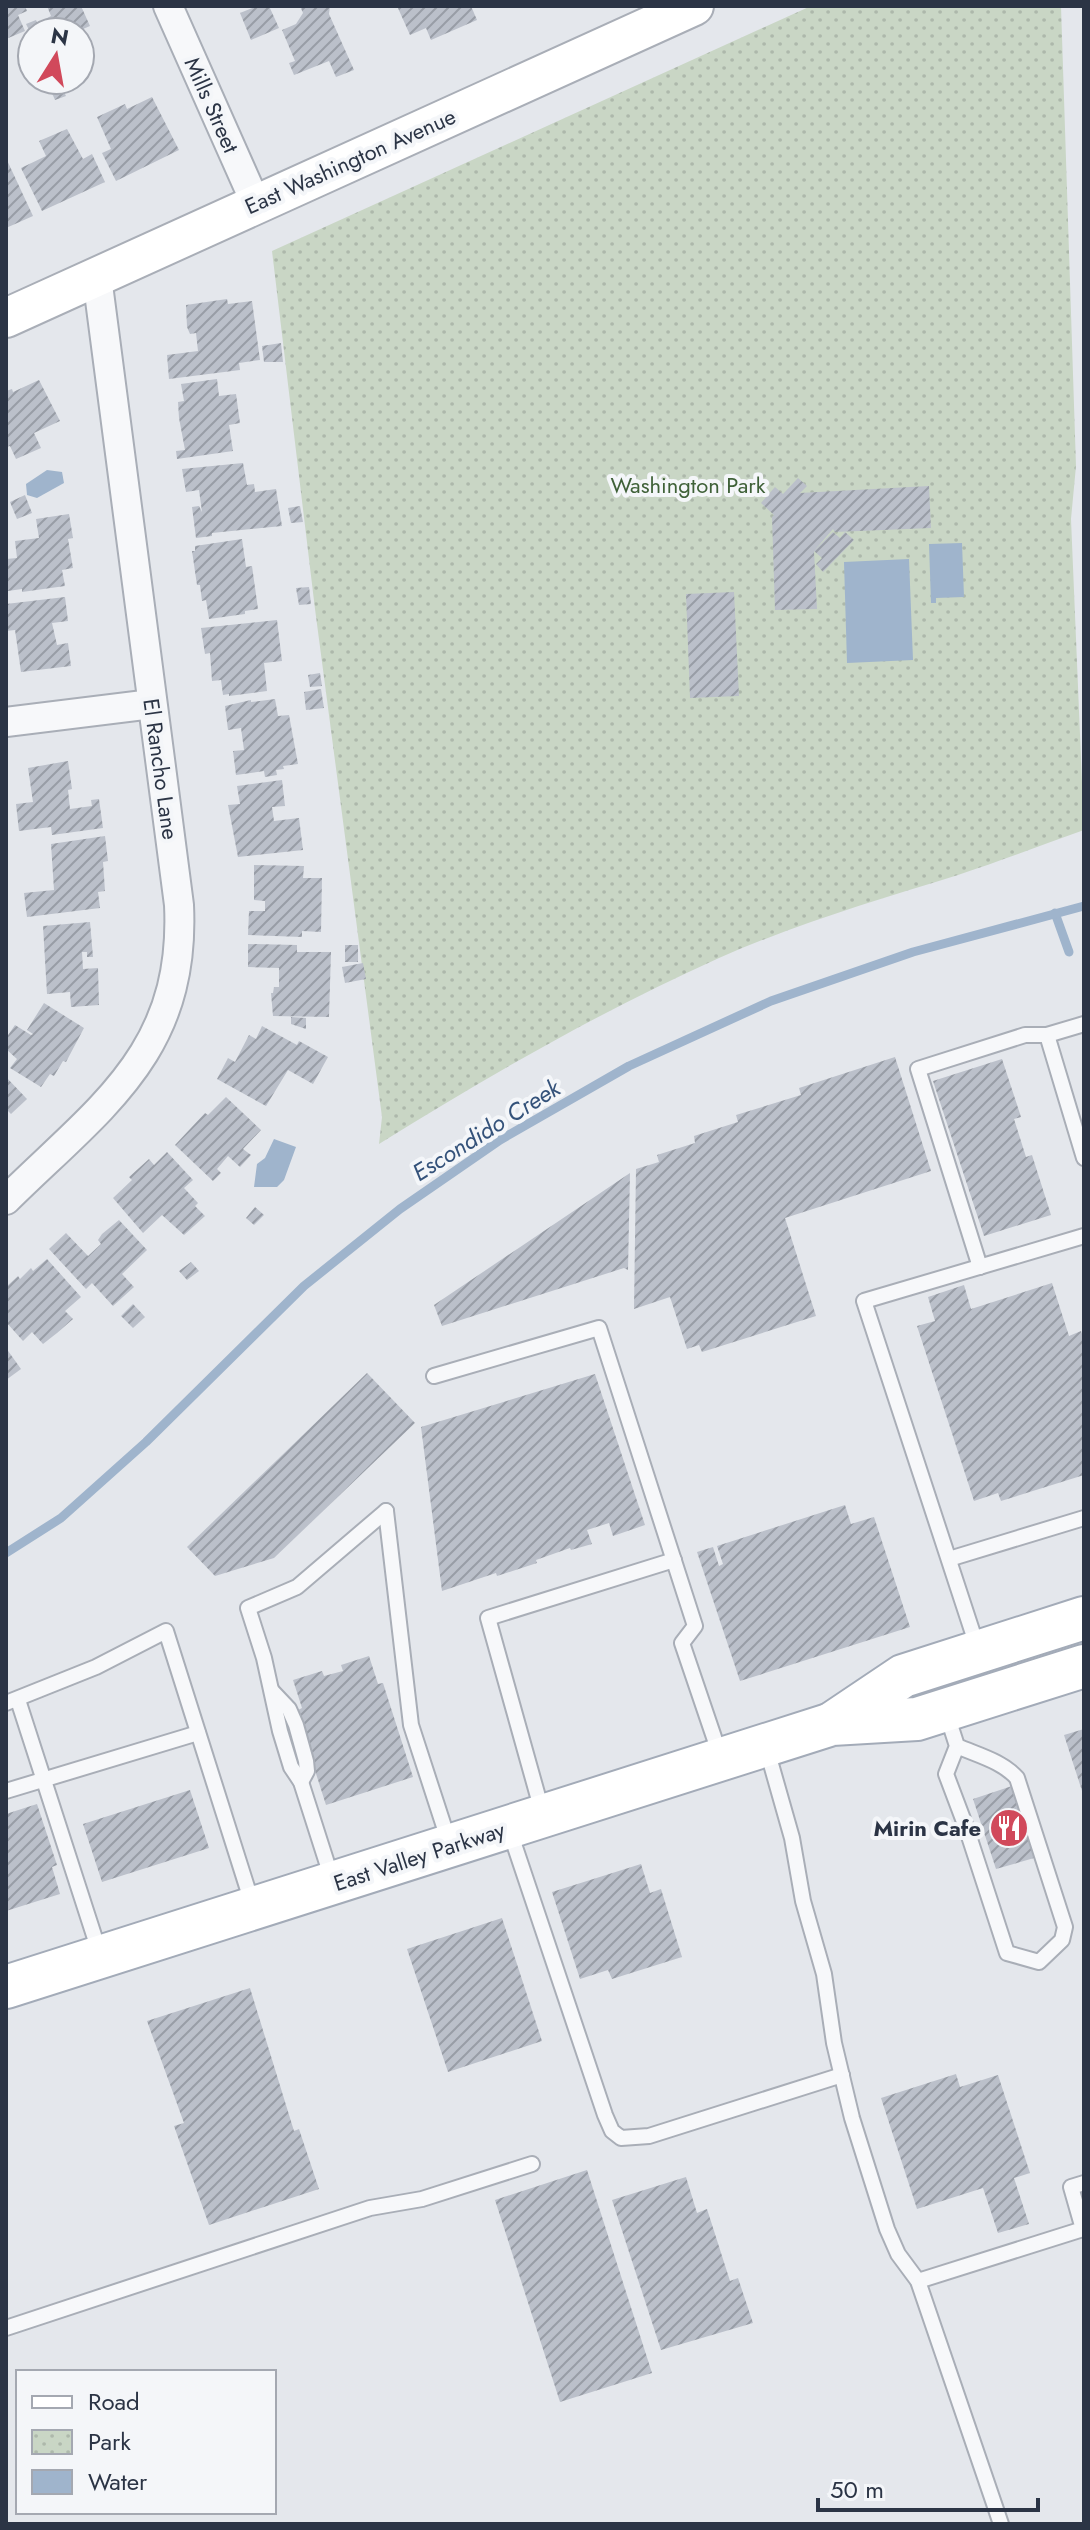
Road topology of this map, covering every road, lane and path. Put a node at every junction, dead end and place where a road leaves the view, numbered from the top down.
1 (168, 6) edge
2 (694, 6) edge
3 (256, 204) junction
4 (97, 277) junction
5 (6, 318) edge
6 (152, 704) junction
7 (6, 722) edge
8 (1084, 1024) edge
9 (1047, 1035) junction
10 (1084, 1158) edge
11 (6, 1200) edge
12 (1084, 1236) edge
13 (980, 1267) junction
14 (434, 1376) dead end
15 (1084, 1518) edge
16 (949, 1559) junction
17 (674, 1560) junction
18 (1084, 1618) edge
19 (978, 1652) junction
20 (1084, 1666) edge
21 (12, 1701) edge
22 (832, 1724) junction
23 (951, 1728) junction
24 (198, 1733) junction
25 (766, 1746) junction
26 (721, 1760) junction
27 (44, 1779) junction
28 (6, 1791) edge
29 (526, 1822) junction
30 (450, 1846) junction
31 (333, 1883) junction
32 (254, 1908) junction
33 (101, 1957) junction
34 (6, 1987) edge
35 (842, 2075) junction
36 (532, 2164) dead end
37 (1084, 2183) edge
38 (918, 2281) junction
39 (6, 2328) edge
40 (1001, 2524) edge

1 - 3 street, Mills Street
2 - 3 main road, East Washington Avenue
3 - 4 main road, East Washington Avenue
4 - 5 main road, East Washington Avenue
4 - 6 street, El Rancho Lane
6 - 7 street
6 - 11 street, El Rancho Lane
8 - 9 lane
9 - 10 lane
9 - 13 lane
12 - 13 lane
13 - 16 lane
14 - 17 lane
15 - 16 lane
16 - 19 lane
17 - 26 lane
17 - 29 lane
18 - 19 main road, East Valley Parkway
19 - 22 main road, East Valley Parkway
20 - 23 main road, East Valley Parkway
21 - 24 lane
21 - 27 lane
22 - 23 main road, East Valley Parkway
22 - 25 main road, East Valley Parkway
23 - 23 lane
24 - 27 lane
24 - 32 lane
25 - 26 main road, East Valley Parkway
25 - 35 lane
26 - 29 main road, East Valley Parkway
27 - 28 lane
27 - 33 lane
29 - 30 main road, East Valley Parkway
29 - 35 lane
30 - 31 main road, East Valley Parkway
30 - 31 lane
31 - 32 main road, East Valley Parkway
32 - 33 main road, East Valley Parkway
33 - 34 main road, East Valley Parkway
35 - 38 lane
36 - 39 lane
37 - 38 lane
38 - 40 lane

